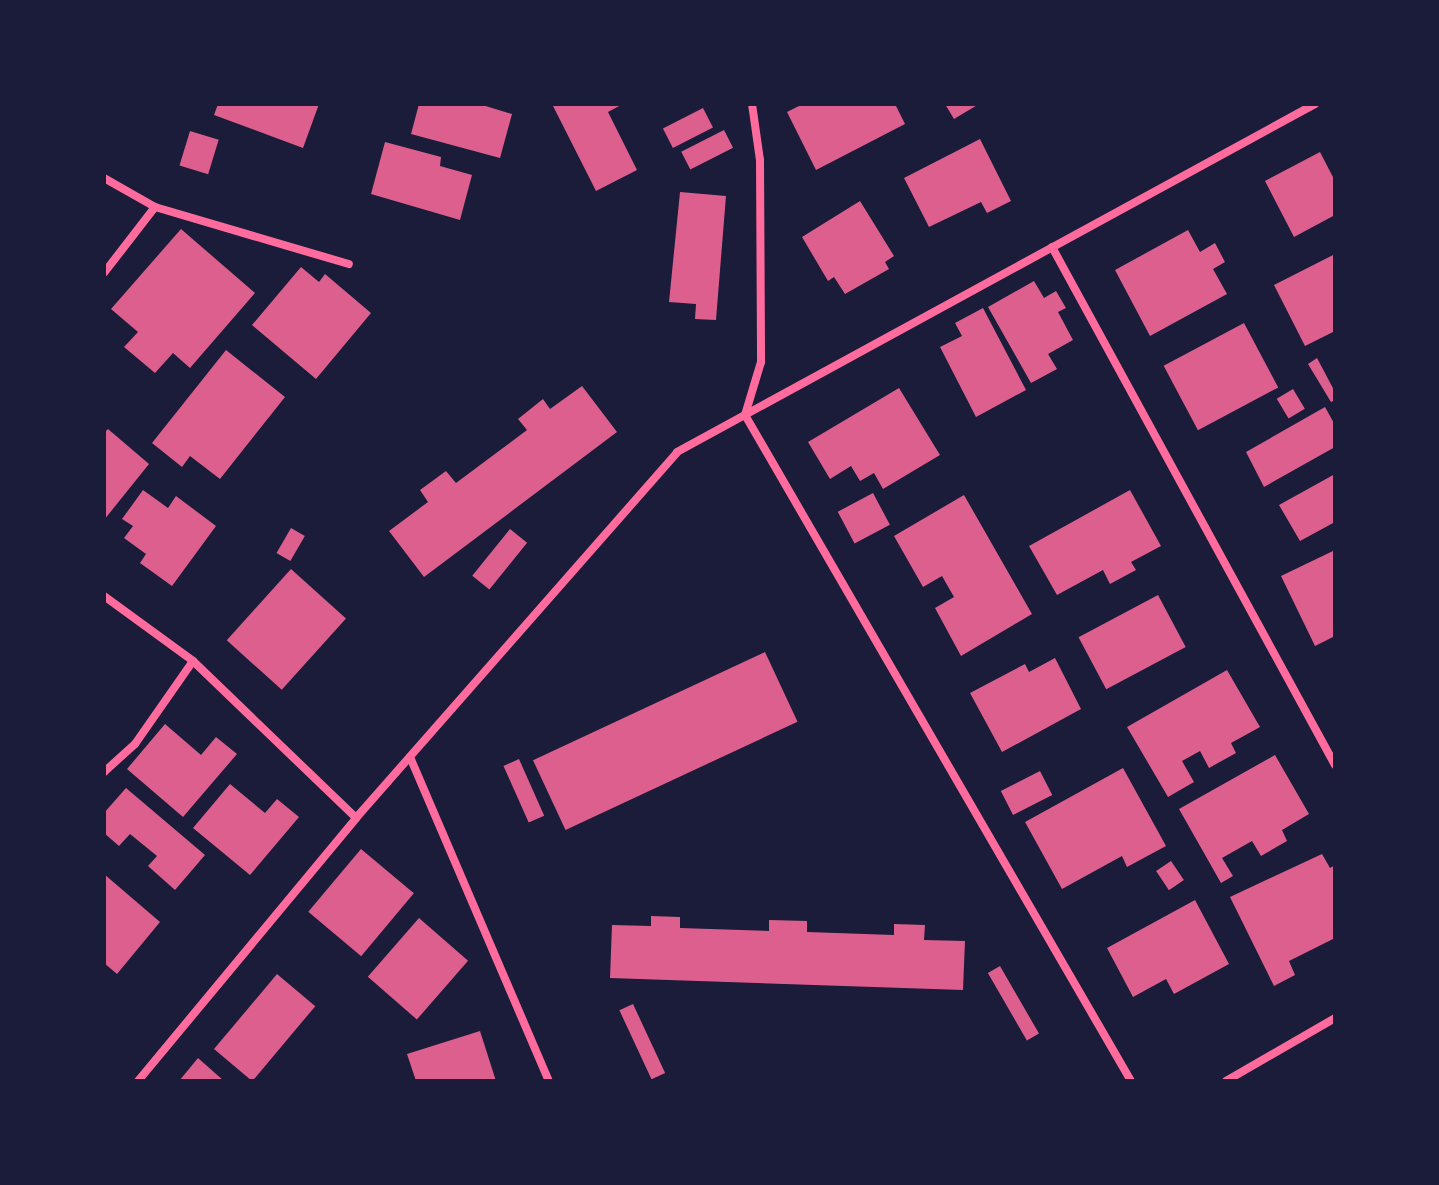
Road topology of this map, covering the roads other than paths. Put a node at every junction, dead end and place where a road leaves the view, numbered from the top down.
1 (752, 104) edge
2 (1315, 104) edge
3 (104, 178) edge
4 (155, 207) junction
5 (1052, 247) junction
6 (349, 264) dead end
7 (104, 273) edge
8 (745, 415) junction
9 (104, 596) edge
10 (193, 661) junction
11 (410, 757) junction
12 (1335, 765) edge
13 (104, 772) edge
14 (356, 818) junction
15 (1335, 1018) edge
16 (138, 1081) edge
17 (549, 1081) edge
18 (1131, 1081) edge
19 (1226, 1081) edge

1 - 8 street
2 - 5 street
3 - 4 street
4 - 6 street
4 - 7 street
5 - 8 street
5 - 12 street
8 - 11 street
8 - 18 street
9 - 10 street
10 - 13 street
10 - 14 street
11 - 14 street
11 - 17 street
14 - 16 street
15 - 19 street

